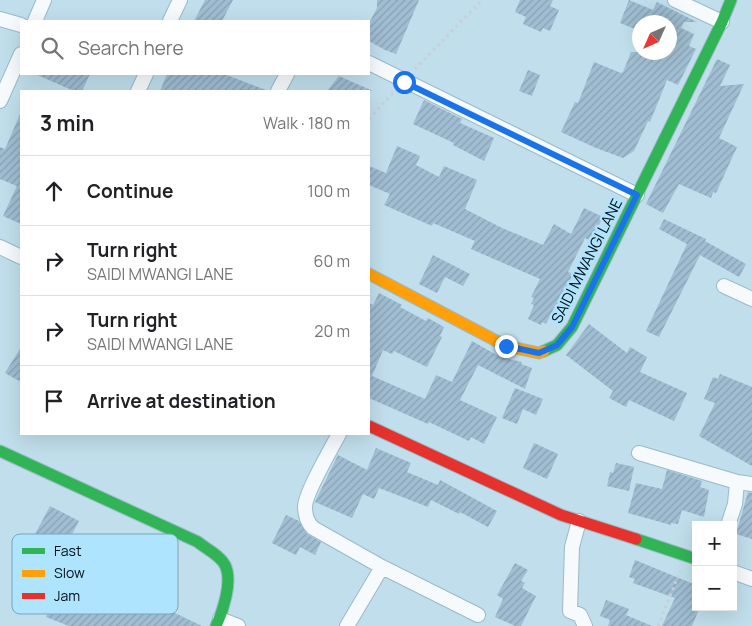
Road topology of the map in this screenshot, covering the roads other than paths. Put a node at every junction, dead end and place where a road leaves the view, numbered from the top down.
1 (44, 0) edge
2 (180, 0) edge
3 (675, 0) edge
4 (731, 0) edge
5 (0, 19) edge
6 (34, 20) edge
7 (170, 20) edge
8 (722, 22) junction
9 (20, 25) edge
10 (20, 56) edge
11 (370, 64) edge
12 (146, 75) edge
13 (286, 75) edge
14 (138, 90) edge
15 (279, 90) edge
16 (0, 101) edge
17 (637, 195) junction
18 (0, 247) edge
19 (20, 257) edge
20 (370, 275) edge
21 (724, 286) dead end
22 (752, 299) edge
23 (370, 426) edge
24 (338, 435) edge
25 (0, 451) edge
26 (639, 453) dead end
27 (737, 482) junction
28 (752, 484) edge
29 (579, 521) junction
30 (730, 521) edge
31 (691, 557) edge
32 (382, 567) junction
33 (737, 573) edge
34 (752, 579) edge
35 (478, 615) dead end
36 (218, 623) edge
37 (238, 626) edge
38 (347, 626) edge
39 (585, 626) edge

1 - 6 street
2 - 7 street
3 - 8 street
4 - 8 street, SAIDI MWANGI LANE
5 - 9 street
8 - 17 street, SAIDI MWANGI LANE
10 - 16 street
11 - 17 street
12 - 14 street
13 - 15 street
17 - 20 street, SAIDI MWANGI LANE
18 - 19 street
21 - 22 street
23 - 29 street
24 - 32 street
25 - 36 street
26 - 27 street
27 - 28 street
27 - 30 street
29 - 31 street
29 - 39 street
32 - 35 street
32 - 38 street
33 - 34 street
36 - 37 street

